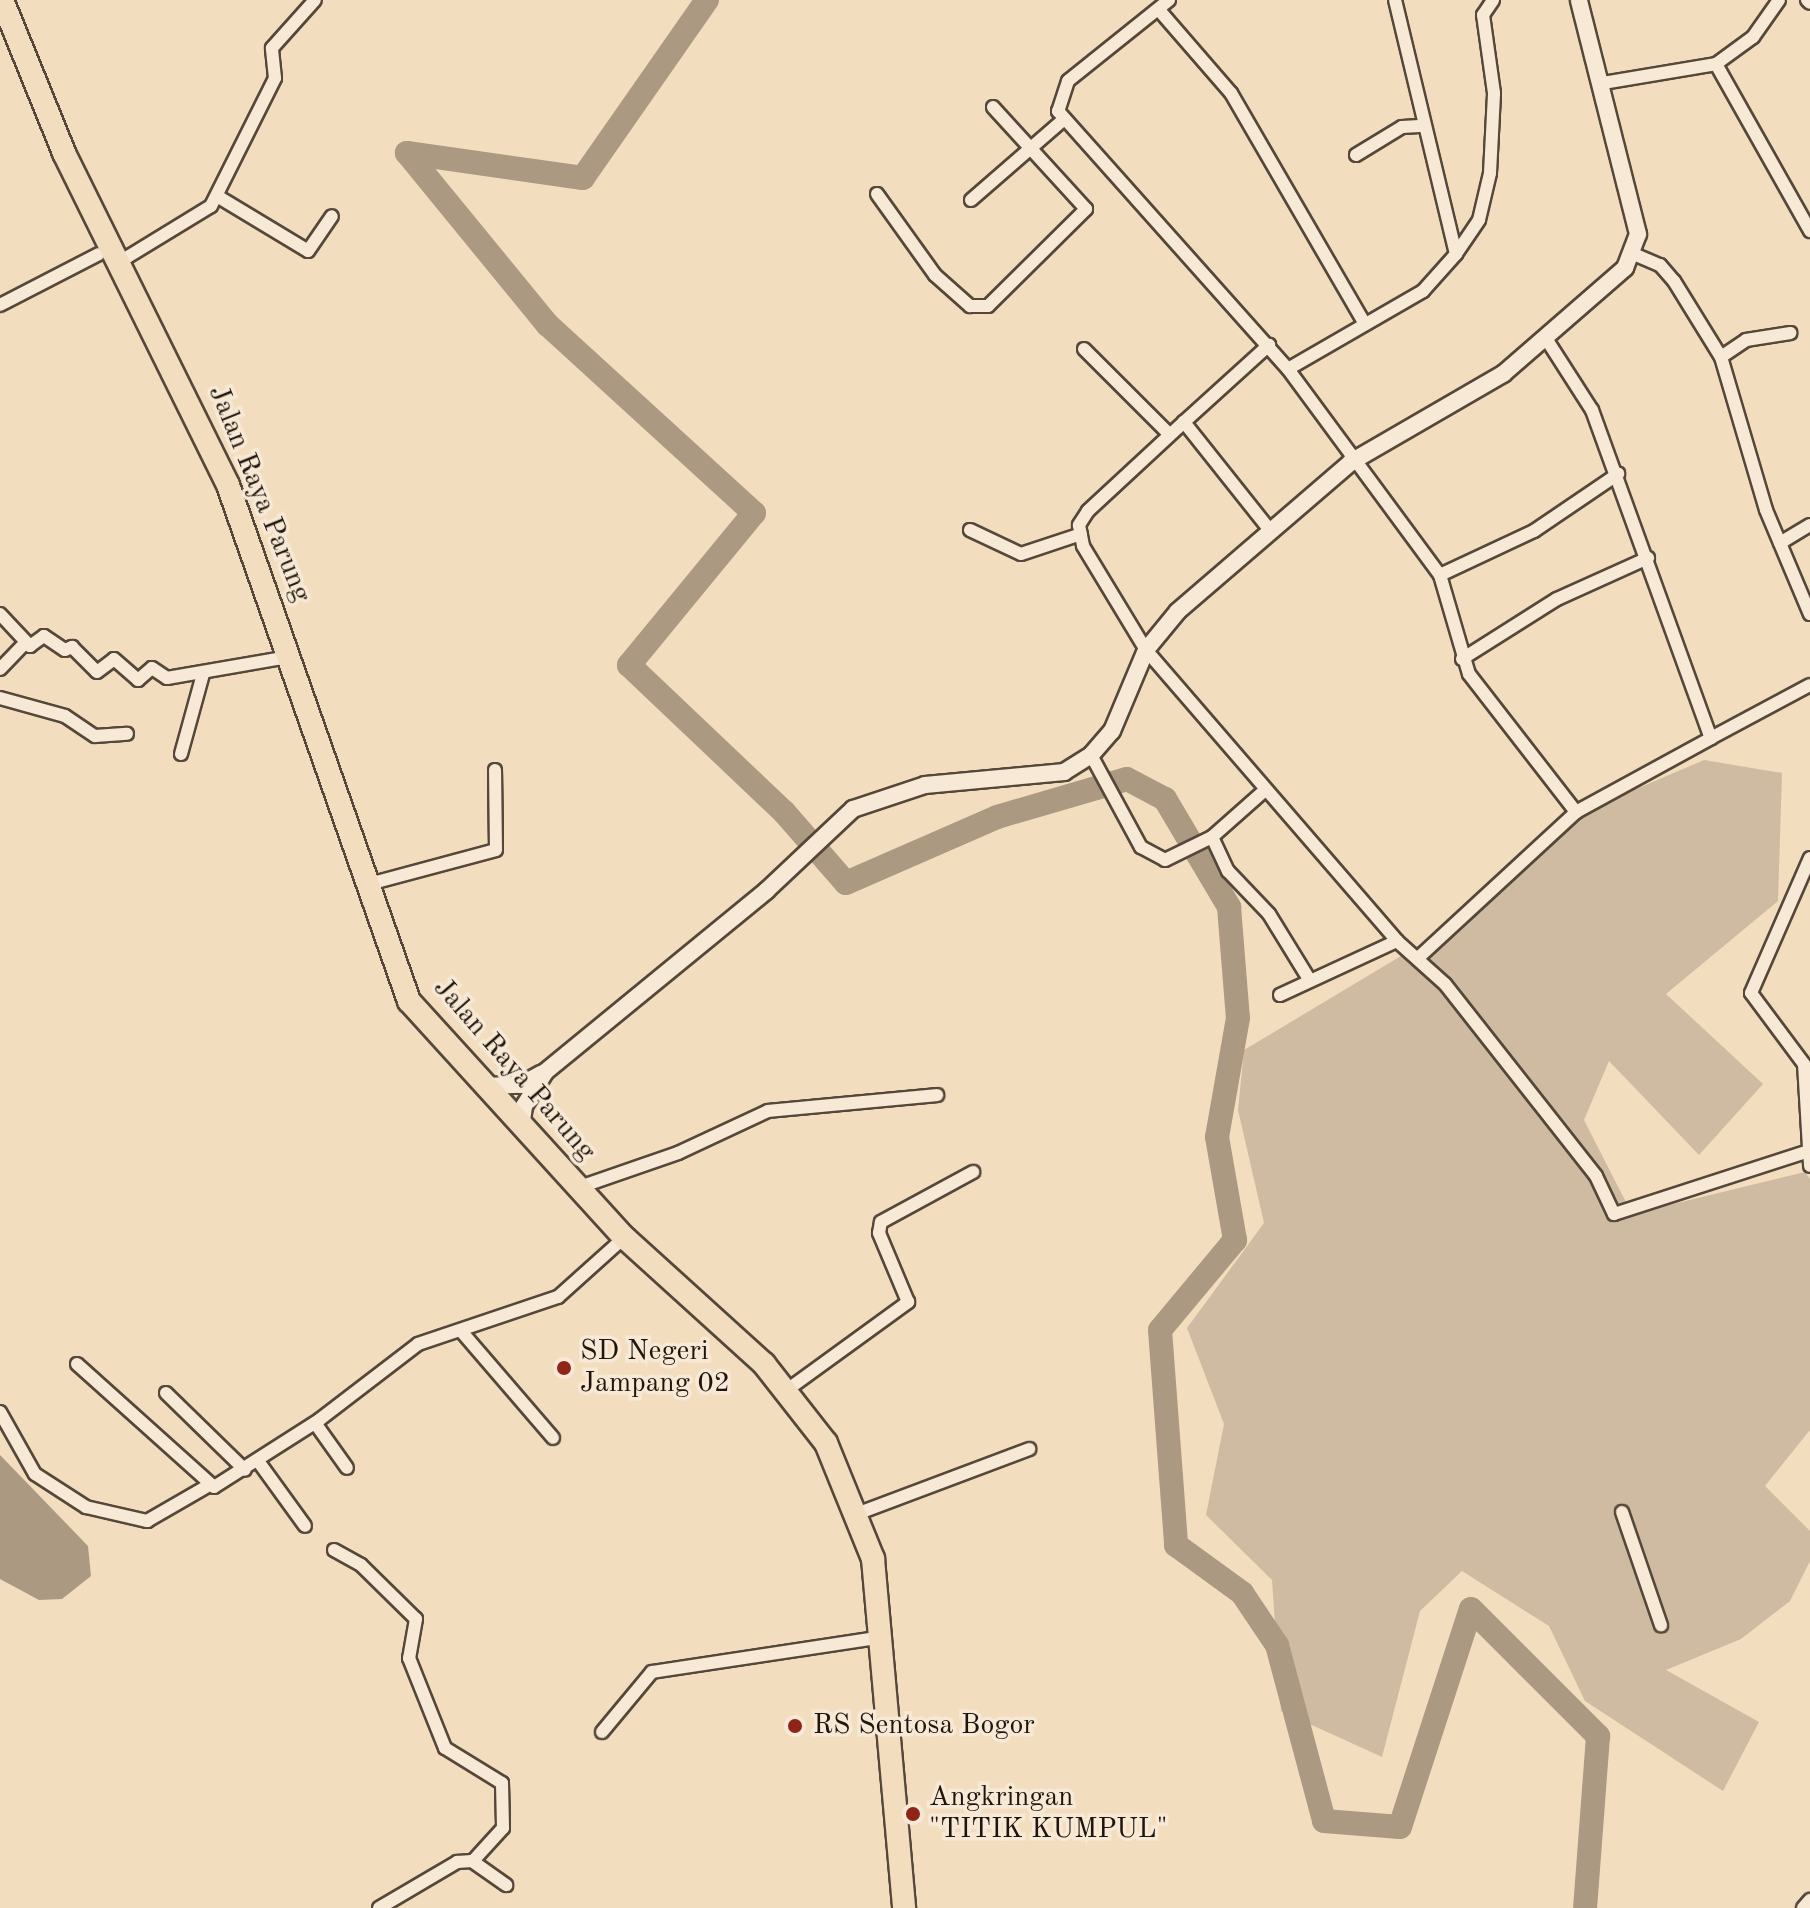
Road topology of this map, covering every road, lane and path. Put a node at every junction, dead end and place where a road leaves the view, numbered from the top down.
1 (2, 0) edge
2 (315, 0) edge
3 (1169, 0) edge
4 (1395, 0) edge
5 (1493, 0) edge
6 (1579, 0) edge
7 (1779, 0) edge
8 (1159, 10) junction
9 (0, 32) edge
10 (1716, 64) junction
11 (1603, 83) junction
12 (993, 107) dead end
13 (1063, 120) junction
14 (1424, 126) junction
15 (1034, 149) junction
16 (1356, 155) dead end
17 (877, 194) dead end
18 (217, 196) junction
19 (971, 200) dead end
20 (332, 216) dead end
21 (1810, 231) edge
22 (1456, 254) junction
23 (1636, 255) junction
24 (108, 259) junction
25 (0, 305) edge
26 (1364, 322) junction
27 (1790, 333) dead end
28 (1547, 340) junction
29 (1269, 345) junction
30 (1084, 349) dead end
31 (1721, 357) junction
32 (1288, 369) junction
33 (1184, 422) junction
34 (1169, 434) junction
35 (1351, 462) junction
36 (1618, 474) junction
37 (1810, 525) edge
38 (1269, 529) junction
39 (970, 530) dead end
40 (1081, 534) junction
41 (1780, 543) junction
42 (1648, 558) junction
43 (1440, 575) junction
44 (0, 614) edge
45 (1810, 614) edge
46 (26, 642) junction
47 (1146, 650) junction
48 (283, 658) junction
49 (1462, 659) junction
50 (0, 669) edge
51 (203, 674) junction
52 (1810, 685) edge
53 (0, 698) edge
54 (127, 734) dead end
55 (1711, 738) junction
56 (181, 754) dead end
57 (1091, 755) junction
58 (495, 770) dead end
59 (1264, 791) junction
60 (1576, 812) junction
61 (1211, 838) junction
62 (1810, 858) edge
63 (369, 884) junction
64 (1397, 941) junction
65 (1419, 957) junction
66 (1309, 979) junction
67 (1280, 995) dead end
68 (545, 1072) junction
69 (481, 1086) junction
70 (937, 1095) dead end
71 (521, 1128) junction
72 (1806, 1152) junction
73 (1810, 1166) edge
74 (973, 1172) dead end
75 (577, 1188) junction
76 (616, 1245) junction
77 (461, 1331) junction
78 (77, 1364) dead end
79 (787, 1390) junction
80 (166, 1393) dead end
81 (0, 1412) edge
82 (315, 1423) junction
83 (553, 1438) dead end
84 (1029, 1449) dead end
85 (258, 1461) junction
86 (347, 1468) dead end
87 (245, 1470) junction
88 (206, 1487) junction
89 (1622, 1512) dead end
90 (859, 1513) junction
91 (305, 1526) dead end
92 (334, 1550) dead end
93 (1661, 1625) dead end
94 (871, 1639) junction
95 (880, 1730) junction
96 (602, 1732) dead end
97 (473, 1861) junction
98 (506, 1885) dead end
99 (1810, 1900) edge
100 (379, 1908) edge
101 (895, 1908) edge
102 (904, 1908) edge
103 (1803, 1908) edge

1 - 24 highway, Jalan Raya Parung
2 - 18 street
3 - 8 street
4 - 14 street
5 - 22 street
6 - 11 street
7 - 10 street
8 - 13 street
8 - 26 street
9 - 24 highway, Jalan Raya Parung
10 - 11 street
10 - 21 street
11 - 23 street
12 - 15 street
13 - 15 street
13 - 29 street
14 - 16 street
14 - 22 street
15 - 17 street
15 - 19 street
18 - 20 street
18 - 24 street
22 - 26 street
23 - 28 street
23 - 31 street
24 - 25 street
24 - 48 highway, Jalan Raya Parung
24 - 63 highway, Jalan Raya Parung
26 - 32 street
27 - 31 street
28 - 35 street
28 - 36 street
29 - 32 street
29 - 33 street
30 - 34 street
31 - 41 street
32 - 35 street
33 - 34 street
33 - 38 street
34 - 40 street
35 - 38 street
35 - 43 street
36 - 42 street
36 - 43 street
37 - 41 street
38 - 47 street
39 - 40 street
40 - 47 street
41 - 45 street
42 - 49 street
42 - 55 street
43 - 49 street
44 - 46 street
46 - 50 street
46 - 51 street
47 - 57 street
47 - 59 street
48 - 51 street
48 - 76 highway, Jalan Raya Parung
49 - 60 street
51 - 56 street
52 - 55 street
53 - 54 street
55 - 60 street
57 - 61 street
57 - 68 street
58 - 63 street
59 - 61 street
59 - 64 street
60 - 65 street
61 - 66 street
62 - 72 street
63 - 69 highway, Jalan Raya Parung
64 - 65 street
64 - 66 street
65 - 72 street
66 - 67 street
68 - 69 street
68 - 71 street
69 - 71 highway, Jalan Raya Parung
70 - 75 street
71 - 75 highway, Jalan Raya Parung
72 - 73 street
74 - 79 street
75 - 79 highway, Jalan Raya Parung
76 - 77 street
76 - 94 highway, Jalan Raya Parung
77 - 82 street
77 - 83 street
78 - 88 street
79 - 90 highway, Jalan Raya Parung
80 - 87 street
81 - 88 street
82 - 85 street
82 - 86 street
84 - 90 street
85 - 87 street
85 - 91 street
87 - 88 street
89 - 93 street
90 - 95 highway, Jalan Raya Parung
92 - 97 street
94 - 95 highway, Jalan Raya Parung
94 - 96 street
95 - 101 highway, Jalan Raya Parung
95 - 102 highway, Jalan Raya Parung
97 - 98 street
97 - 100 street
99 - 103 street

